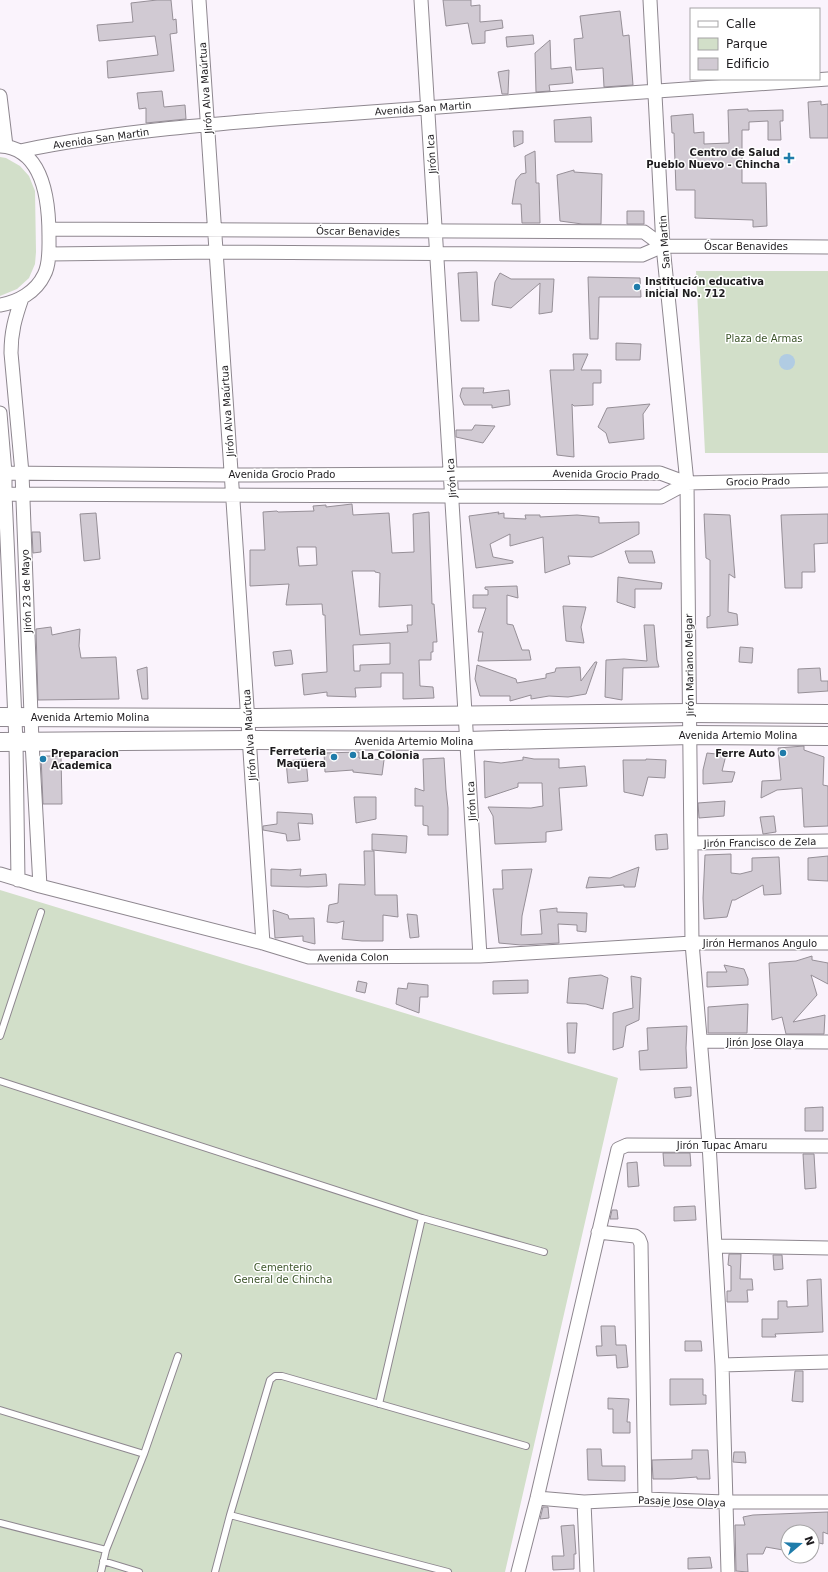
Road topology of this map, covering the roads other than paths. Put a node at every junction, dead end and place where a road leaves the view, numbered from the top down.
1 (199, 0) edge
2 (422, 0) edge
3 (650, 0) edge
4 (803, 80) edge
5 (655, 92) junction
6 (0, 96) edge
7 (428, 107) junction
8 (207, 125) junction
9 (3, 146) edge
10 (20, 151) junction
11 (49, 229) junction
12 (214, 230) junction
13 (436, 232) junction
14 (663, 246) junction
15 (828, 247) edge
16 (216, 252) junction
17 (49, 254) junction
18 (437, 254) junction
19 (22, 298) junction
20 (0, 305) edge
21 (0, 413) edge
22 (3, 473) edge
23 (22, 473) junction
24 (450, 473) junction
25 (231, 475) junction
26 (828, 480) edge
27 (687, 483) junction
28 (2, 494) edge
29 (22, 494) junction
30 (233, 495) junction
31 (452, 497) junction
32 (690, 713) junction
33 (828, 714) edge
34 (466, 716) junction
35 (15, 717) edge
36 (248, 718) junction
37 (690, 735) junction
38 (828, 736) edge
39 (249, 740) junction
40 (467, 741) junction
41 (16, 742) edge
42 (828, 841) edge
43 (691, 843) junction
44 (0, 874) edge
45 (18, 880) junction
46 (40, 886) junction
47 (41, 912) dead end
48 (263, 943) junction
49 (692, 943) junction
50 (828, 943) edge
51 (480, 956) junction
52 (0, 1036) edge
53 (701, 1041) junction
54 (828, 1042) edge
55 (0, 1081) edge
56 (709, 1144) junction
57 (828, 1146) edge
58 (422, 1218) junction
59 (598, 1232) junction
60 (715, 1246) junction
61 (828, 1248) edge
62 (544, 1252) dead end
63 (178, 1356) dead end
64 (828, 1362) edge
65 (722, 1365) junction
66 (380, 1404) junction
67 (0, 1410) edge
68 (526, 1446) dead end
69 (144, 1454) junction
70 (537, 1498) junction
71 (645, 1499) junction
72 (584, 1502) junction
73 (725, 1502) junction
74 (828, 1502) edge
75 (230, 1515) junction
76 (0, 1523) edge
77 (106, 1550) junction
78 (103, 1561) junction
79 (101, 1572) edge
80 (139, 1572) edge
81 (215, 1572) edge
82 (448, 1572) edge
83 (518, 1572) edge
84 (587, 1572) edge
85 (728, 1572) edge

1 - 8 street, Jirón Alva Maúrtua
2 - 7 street, Jirón Ica
3 - 5 street, San Martin
4 - 5 street, Avenida San Martin
5 - 7 street, Avenida San Martin
5 - 14 street, San Martin
6 - 9 street
7 - 8 street, Avenida San Martin
7 - 13 street, Jirón Ica
8 - 10 street, Avenida San Martin
8 - 12 street, Jirón Alva Maúrtua
9 - 10 street
10 - 11 street
11 - 12 street, Óscar Benavides
11 - 17 street
12 - 13 street, Óscar Benavides
12 - 16 street, Jirón Alva Maúrtua
13 - 14 street, Óscar Benavides
13 - 18 street, Jirón Ica
14 - 15 street, Óscar Benavides
14 - 18 street, Óscar Benavides
14 - 27 street, San Martin
16 - 17 street, Óscar Benavides
16 - 18 street, Óscar Benavides
16 - 25 street, Jirón Alva Maúrtua
17 - 19 street
18 - 24 street, Jirón Ica
19 - 20 street
19 - 23 street, Jirón 23 de Mayo
21 - 22 street, Jirón 23 de Mayo
22 - 23 street, Avenida Grocio Prado
22 - 28 street, Jirón 23 de Mayo
23 - 25 street, Avenida Grocio Prado
23 - 29 street, Jirón 23 de Mayo
24 - 25 street, Avenida Grocio Prado
24 - 27 street, Avenida Grocio Prado
24 - 31 street, Jirón Ica
25 - 30 street, Jirón Alva Maúrtua
26 - 27 street, Grocio Prado
27 - 31 street, Avenida Grocio Prado
27 - 32 street, Jirón Mariano Melgar
28 - 29 street, Avenida Grocio Prado
28 - 35 street, Jirón 23 de Mayo
29 - 30 street, Avenida Grocio Prado
29 - 35 street, Jirón 23 de Mayo
30 - 31 street, Avenida Grocio Prado
30 - 36 street, Jirón Alva Maúrtua
31 - 34 street, Jirón Ica
32 - 33 street, Avenida Artemio Molina
32 - 34 street, Avenida Artemio Molina
32 - 37 street, Jirón Mariano Melgar
34 - 36 street, Avenida Artemio Molina
34 - 40 street, Jirón Ica
35 - 36 street, Avenida Artemio Molina
35 - 41 street, Jirón 23 de Mayo
36 - 39 street, Jirón Alva Maúrtua
37 - 38 street, Avenida Artemio Molina
37 - 40 street, Avenida Artemio Molina
37 - 43 street, Jirón Mariano Melgar
39 - 40 street, Avenida Artemio Molina
39 - 41 street, Avenida Artemio Molina
39 - 48 street, Jirón Alva Maúrtua
40 - 51 street, Jirón Ica
41 - 45 street, Jirón 23 de Mayo
41 - 46 street, Jirón 23 de Mayo
42 - 43 street, Jirón Francisco de Zela
43 - 49 street, Jirón Mariano Melgar
44 - 45 street, Avenida Colon
45 - 46 street, Avenida Colon
46 - 48 street, Avenida Colon
47 - 52 lane
48 - 51 street, Avenida Colon
49 - 50 street, Jirón Hermanos Angulo
49 - 51 street, Avenida Colon
49 - 53 street, Jirón Mariano Melgar
53 - 54 street, Jirón Jose Olaya
53 - 56 street, Jirón Mariano Melgar
55 - 58 lane
56 - 57 street, Jirón Tupac Amaru
56 - 59 street, Jirón Tupac Amaru
56 - 60 street, Jirón Mariano Melgar
58 - 62 lane
58 - 66 lane
59 - 70 street
59 - 71 street
60 - 61 street
60 - 65 street, Jirón Mariano Melgar
63 - 69 lane
64 - 65 street
65 - 73 street, Jirón Mariano Melgar
66 - 68 lane
66 - 75 lane
67 - 69 lane
69 - 77 lane
70 - 72 street, Pasaje Jose Olaya
70 - 83 street
71 - 72 street, Pasaje Jose Olaya
71 - 73 street, Pasaje Jose Olaya
72 - 84 street
73 - 74 street, Pasaje Jose Olaya
73 - 85 street, Jirón Mariano Melgar
75 - 81 lane
75 - 82 lane
76 - 77 lane
77 - 78 lane
78 - 79 lane
78 - 80 lane

